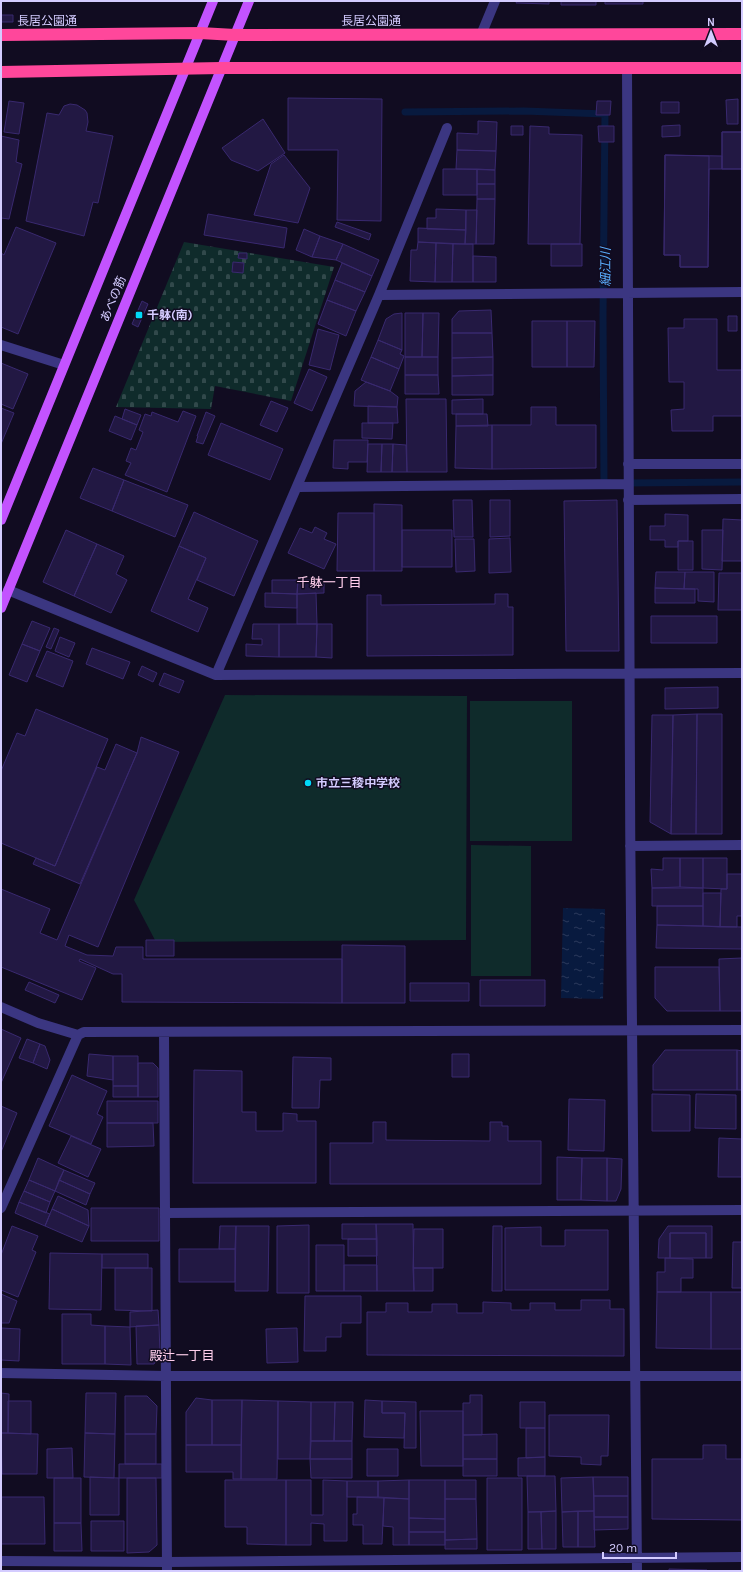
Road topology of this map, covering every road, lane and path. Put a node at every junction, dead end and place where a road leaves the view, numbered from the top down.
1 (213, 1) edge
2 (249, 1) edge
3 (495, 1) edge
4 (200, 33) junction
5 (742, 34) edge
6 (235, 35) junction
7 (481, 35) junction
8 (1, 36) edge
9 (627, 67) junction
10 (222, 68) junction
11 (742, 68) edge
12 (186, 69) junction
13 (1, 72) edge
14 (447, 128) dead end
15 (742, 292) edge
16 (627, 293) junction
17 (380, 295) junction
18 (1, 345) edge
19 (64, 365) junction
20 (628, 464) junction
21 (742, 464) edge
22 (628, 484) junction
23 (298, 488) junction
24 (742, 499) edge
25 (628, 500) junction
26 (1, 520) edge
27 (8, 590) junction
28 (1, 608) edge
29 (742, 673) edge
30 (629, 674) junction
31 (216, 675) junction
32 (742, 845) edge
33 (630, 846) junction
34 (1, 1007) edge
35 (631, 1030) junction
36 (742, 1030) edge
37 (164, 1032) junction
38 (78, 1035) junction
39 (1, 1208) edge
40 (633, 1210) junction
41 (742, 1210) edge
42 (165, 1213) junction
43 (1, 1373) edge
44 (166, 1376) junction
45 (635, 1376) junction
46 (742, 1376) edge
47 (742, 1557) edge
48 (637, 1558) junction
49 (1, 1561) edge
50 (167, 1567) edge
51 (637, 1571) edge

1 - 4 main road, あべの筋
2 - 6 main road, あべの筋
3 - 7 street
4 - 6 highway, 長居公園通
4 - 8 highway, 長居公園通
4 - 12 main road, あべの筋
5 - 7 highway, 長居公園通
6 - 7 highway, 長居公園通
6 - 10 main road, あべの筋
9 - 10 highway
9 - 11 highway
9 - 16 street
10 - 12 highway
10 - 27 main road, あべの筋
12 - 13 highway
12 - 19 main road, あべの筋
14 - 17 street
15 - 16 street
16 - 17 street
16 - 20 street
17 - 23 street
18 - 19 street
19 - 26 main road, あべの筋
20 - 21 street
20 - 22 street
22 - 23 street
22 - 25 street
23 - 31 street
24 - 25 street
25 - 30 street
27 - 28 main road, あべの筋
27 - 31 street
29 - 30 street
30 - 31 street
30 - 33 street
32 - 33 street
33 - 35 street
34 - 38 street
35 - 36 street
35 - 37 street
35 - 40 street
37 - 38 street
37 - 42 street
38 - 39 street
40 - 41 street
40 - 42 street
40 - 45 street
42 - 44 street
43 - 44 street
44 - 45 street
44 - 50 street
45 - 46 street
45 - 48 street
47 - 48 street
48 - 50 street
48 - 51 street
49 - 50 street

